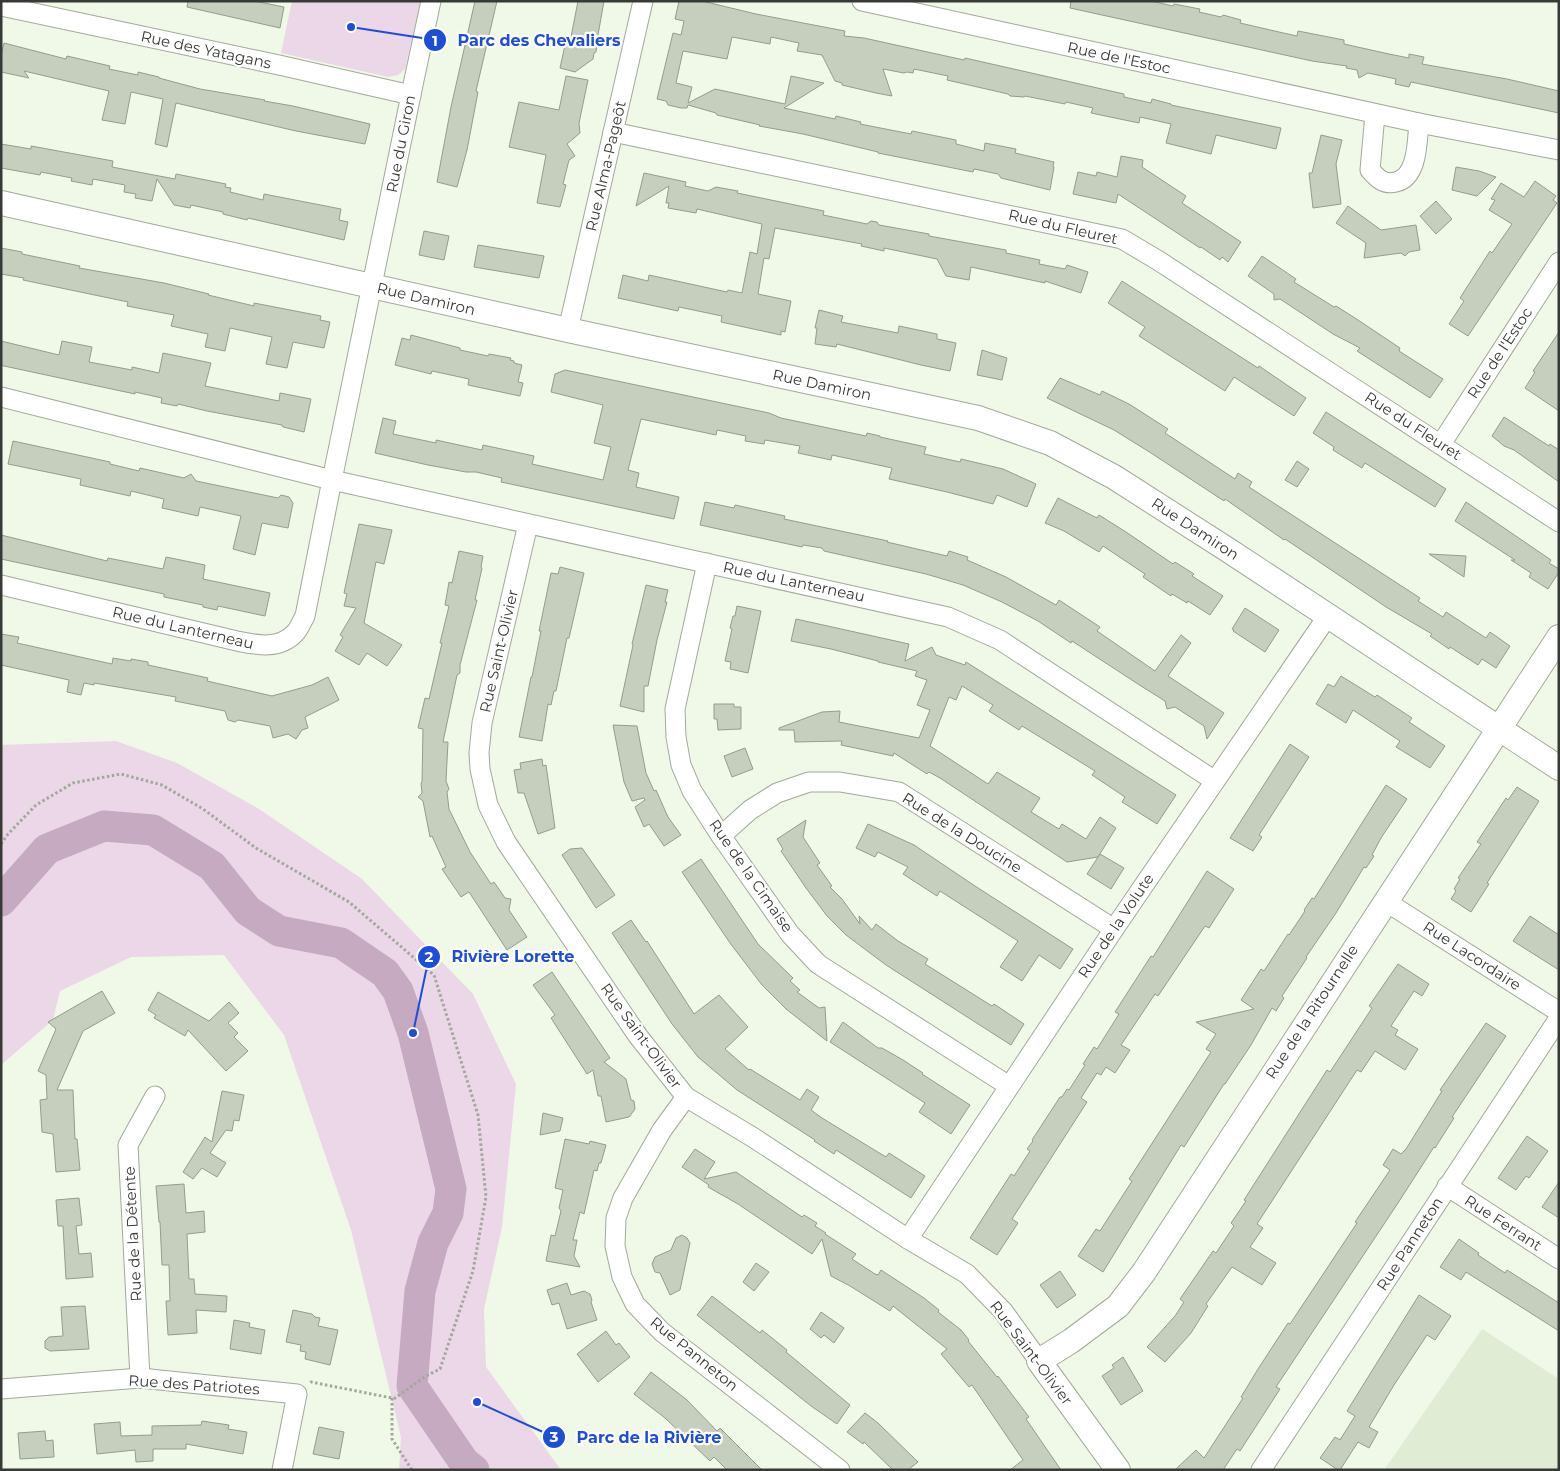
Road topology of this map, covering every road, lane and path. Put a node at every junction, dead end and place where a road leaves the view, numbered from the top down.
1 (431, 1) edge
2 (643, 1) edge
3 (862, 1) edge
4 (1, 6) edge
5 (411, 95) junction
6 (1376, 114) junction
7 (1419, 123) junction
8 (614, 132) junction
9 (1559, 150) edge
10 (1, 203) edge
11 (1559, 262) edge
12 (372, 287) junction
13 (568, 330) junction
14 (1, 397) edge
15 (1441, 444) junction
16 (332, 480) junction
17 (1559, 522) edge
18 (528, 524) junction
19 (707, 563) junction
20 (1, 585) edge
21 (1327, 617) junction
22 (1559, 637) edge
23 (1499, 729) junction
24 (1559, 768) edge
25 (1215, 782) junction
26 (721, 836) junction
27 (1, 844) edge
28 (1385, 901) junction
29 (1114, 929) junction
30 (1559, 1012) edge
31 (1559, 1018) edge
32 (1009, 1086) junction
33 (155, 1096) dead end
34 (686, 1098) junction
35 (1447, 1186) junction
36 (908, 1239) junction
37 (1559, 1259) edge
38 (1038, 1361) junction
39 (140, 1378) junction
40 (1, 1389) edge
41 (297, 1394) junction
42 (393, 1398) junction
43 (282, 1470) edge
44 (412, 1470) edge
45 (840, 1470) edge
46 (1118, 1470) edge
47 (1260, 1470) edge

1 - 5 street, Rue du Giron
2 - 8 street, Rue Alma-Pageôt
3 - 6 street, Rue de l'Estoc
4 - 5 street, Rue des Yatagans
5 - 12 street, Rue du Giron
6 - 7 street, Rue de l'Estoc
6 - 7 street
7 - 9 street, Rue de l'Estoc
8 - 13 street, Rue Alma-Pageôt
8 - 15 street, Rue du Fleuret
10 - 12 street, Rue Damiron
11 - 15 street, Rue de l'Estoc
12 - 13 street, Rue Damiron
12 - 16 street, Rue du Lanterneau
13 - 21 street, Rue Damiron
14 - 16 street, Rue du Lanterneau
15 - 17 street, Rue du Fleuret
16 - 18 street, Rue du Lanterneau
16 - 20 street, Rue du Lanterneau
18 - 19 street, Rue du Lanterneau
18 - 34 street, Rue Saint-Olivier
19 - 25 street, Rue du Lanterneau
19 - 26 street, Rue de la Cimaise
21 - 23 street, Rue Damiron
21 - 25 street, Rue de la Volute
22 - 23 street, Rue de la Ritournelle
23 - 24 street, Rue Damiron
23 - 28 street, Rue de la Ritournelle
25 - 29 street, Rue de la Volute
26 - 29 street, Rue de la Doucine
26 - 32 street, Rue de la Cimaise
27 - 42 path
28 - 30 street, Rue Lacordaire
28 - 38 street, Rue de la Ritournelle
29 - 32 street, Rue de la Volute
31 - 35 street, Rue Panneton
32 - 36 street, Rue de la Volute
33 - 39 street, Rue de la Détente
34 - 36 street, Rue Saint-Olivier
34 - 45 street, Rue Panneton
35 - 37 street, Rue Ferrant
35 - 47 street, Rue Panneton
36 - 38 street, Rue Saint-Olivier
38 - 46 street, Rue Saint-Olivier
39 - 40 street, Rue des Patriotes
39 - 41 street, Rue des Patriotes
41 - 42 path
41 - 43 street
42 - 44 path

